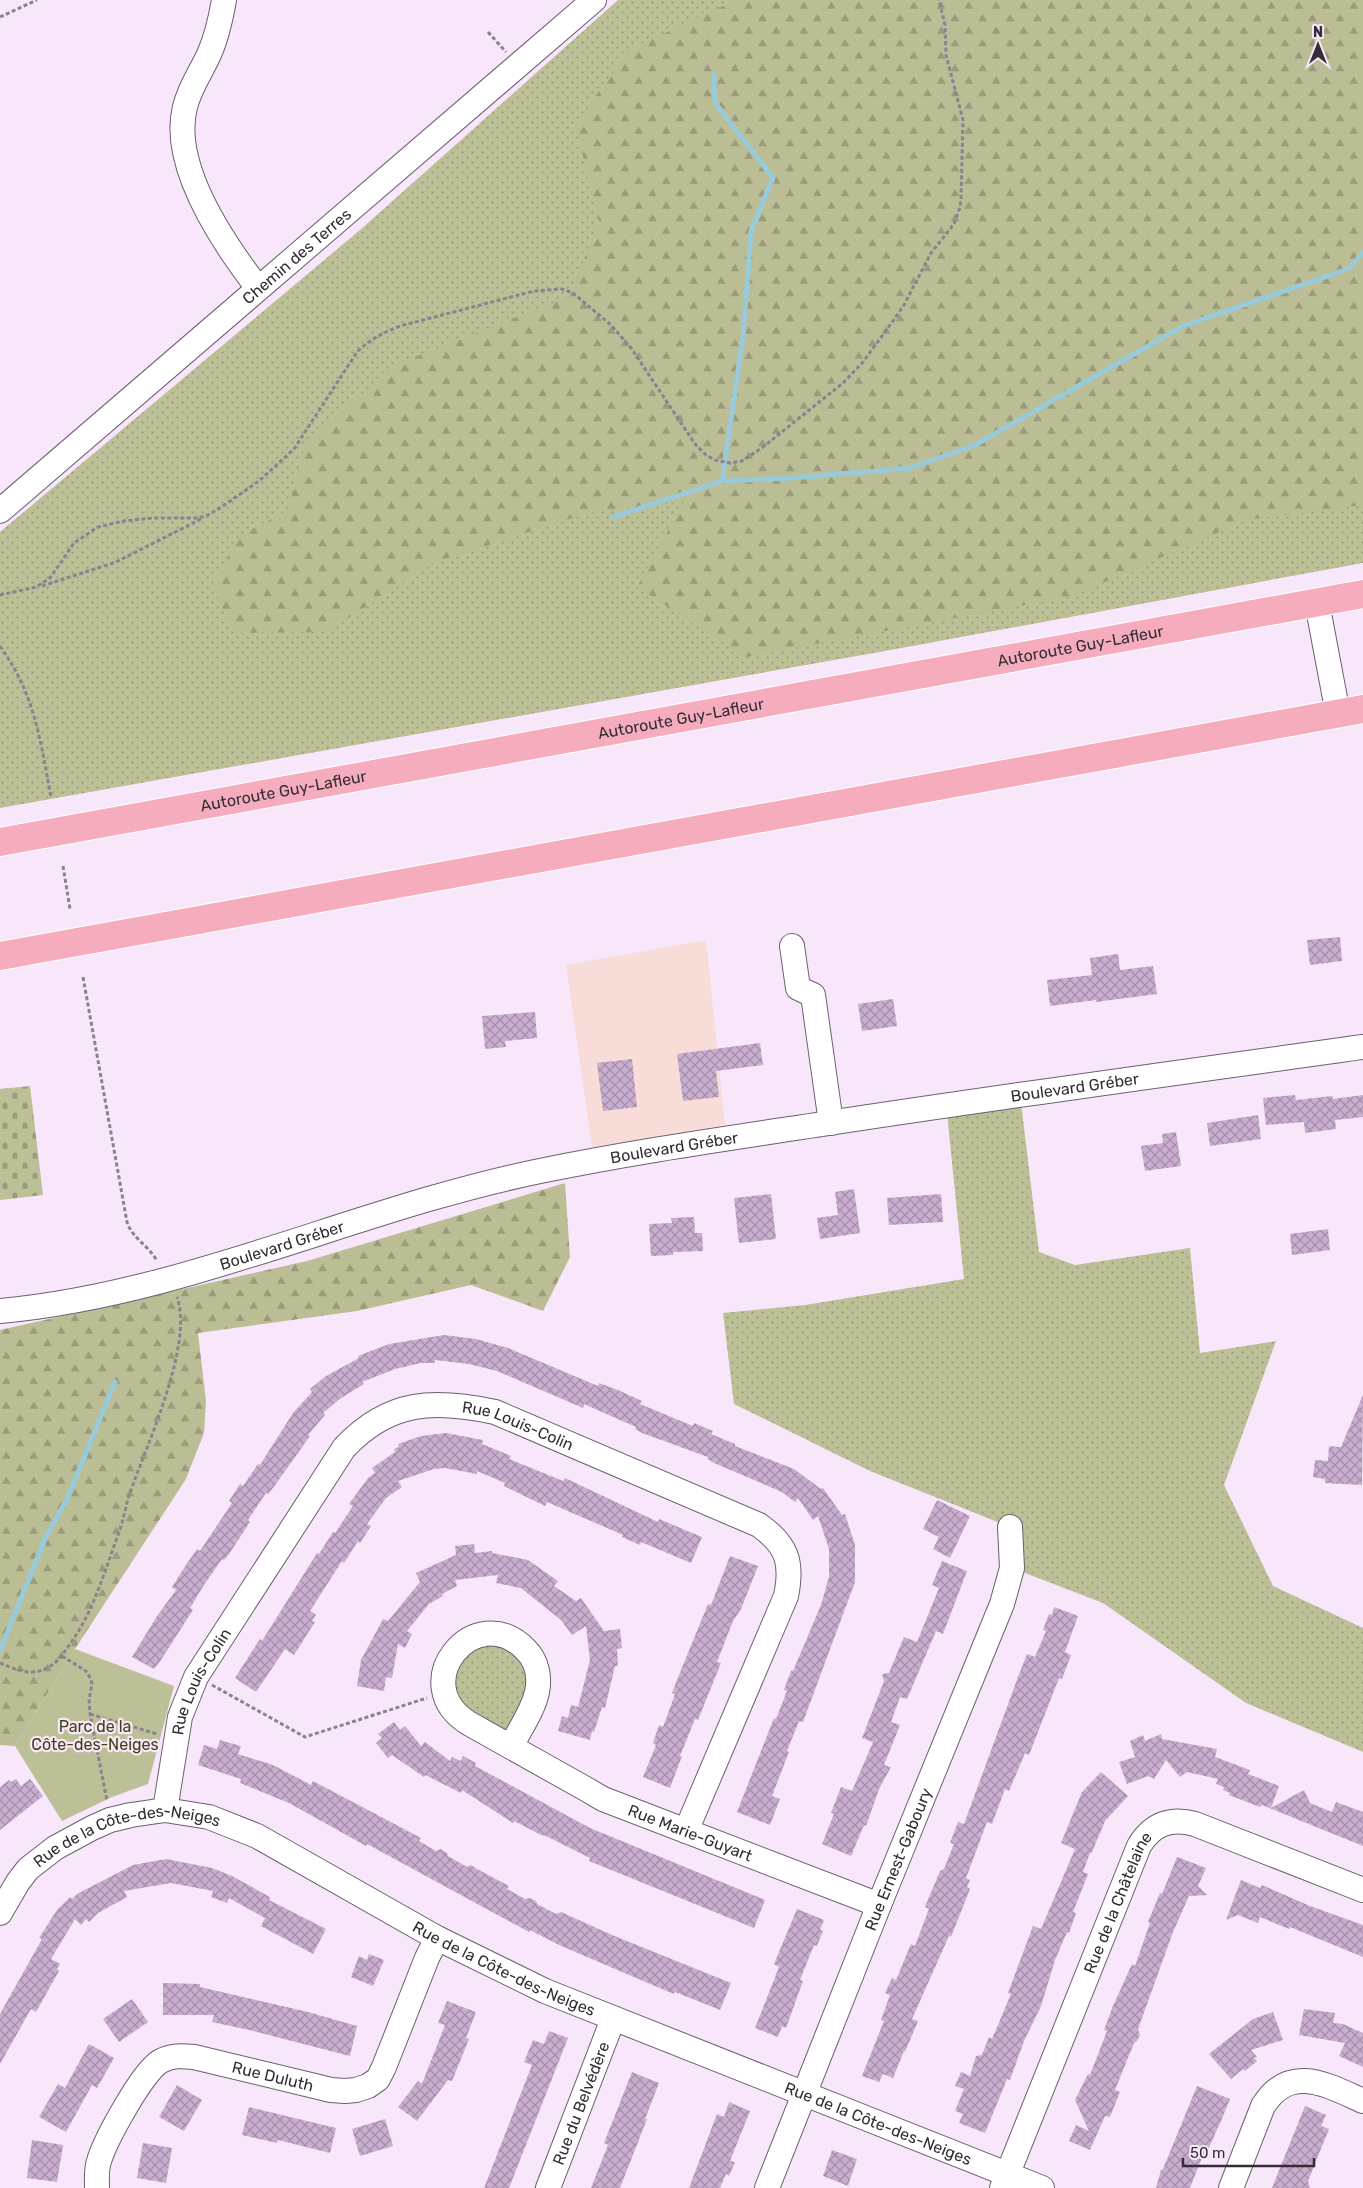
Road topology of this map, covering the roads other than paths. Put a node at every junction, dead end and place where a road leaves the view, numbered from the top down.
1 (224, 0) edge
2 (594, 0) edge
3 (258, 288) junction
4 (0, 511) edge
5 (1363, 594) edge
6 (1317, 603) junction
7 (1351, 711) edge
8 (0, 842) edge
9 (792, 946) dead end
10 (0, 956) edge
11 (1363, 1047) edge
12 (831, 1122) junction
13 (0, 1311) edge
14 (1010, 1527) dead end
15 (511, 1747) junction
16 (165, 1810) junction
17 (686, 1831) junction
18 (1363, 1890) edge
19 (879, 1904) junction
20 (0, 1913) edge
21 (437, 1938) junction
22 (614, 2019) junction
23 (804, 2093) junction
24 (1363, 2100) edge
25 (1005, 2181) edge
26 (97, 2188) edge
27 (548, 2188) edge
28 (767, 2188) edge
29 (1042, 2188) edge
30 (1230, 2188) edge

1 - 3 street
2 - 3 street, Chemin des Terres
3 - 4 street, Chemin des Terres
5 - 6 highway, Autoroute Guy-Lafleur
6 - 7 street
6 - 8 highway, Autoroute Guy-Lafleur
7 - 10 highway
9 - 12 street
11 - 12 street, Boulevard Gréber
12 - 13 street, Boulevard Gréber
14 - 19 street, Rue Ernest-Gaboury
15 - 15 street, Rue Marie-Guyart
15 - 17 street, Rue Marie-Guyart
16 - 17 street, Rue Louis-Colin
16 - 20 street, Rue de la Côte-des-Neiges
16 - 21 street, Rue de la Côte-des-Neiges
17 - 19 street, Rue Marie-Guyart
18 - 25 street, Rue de la Châtelaine
19 - 23 street, Rue Ernest-Gaboury
21 - 22 street, Rue de la Côte-des-Neiges
21 - 26 street, Rue Duluth
22 - 23 street, Rue de la Côte-des-Neiges
22 - 27 street, Rue du Belvédère
23 - 25 street, Rue de la Côte-des-Neiges
23 - 28 street, Rue Ernest-Gaboury
24 - 30 street
25 - 29 street, Rue de la Côte-des-Neiges

